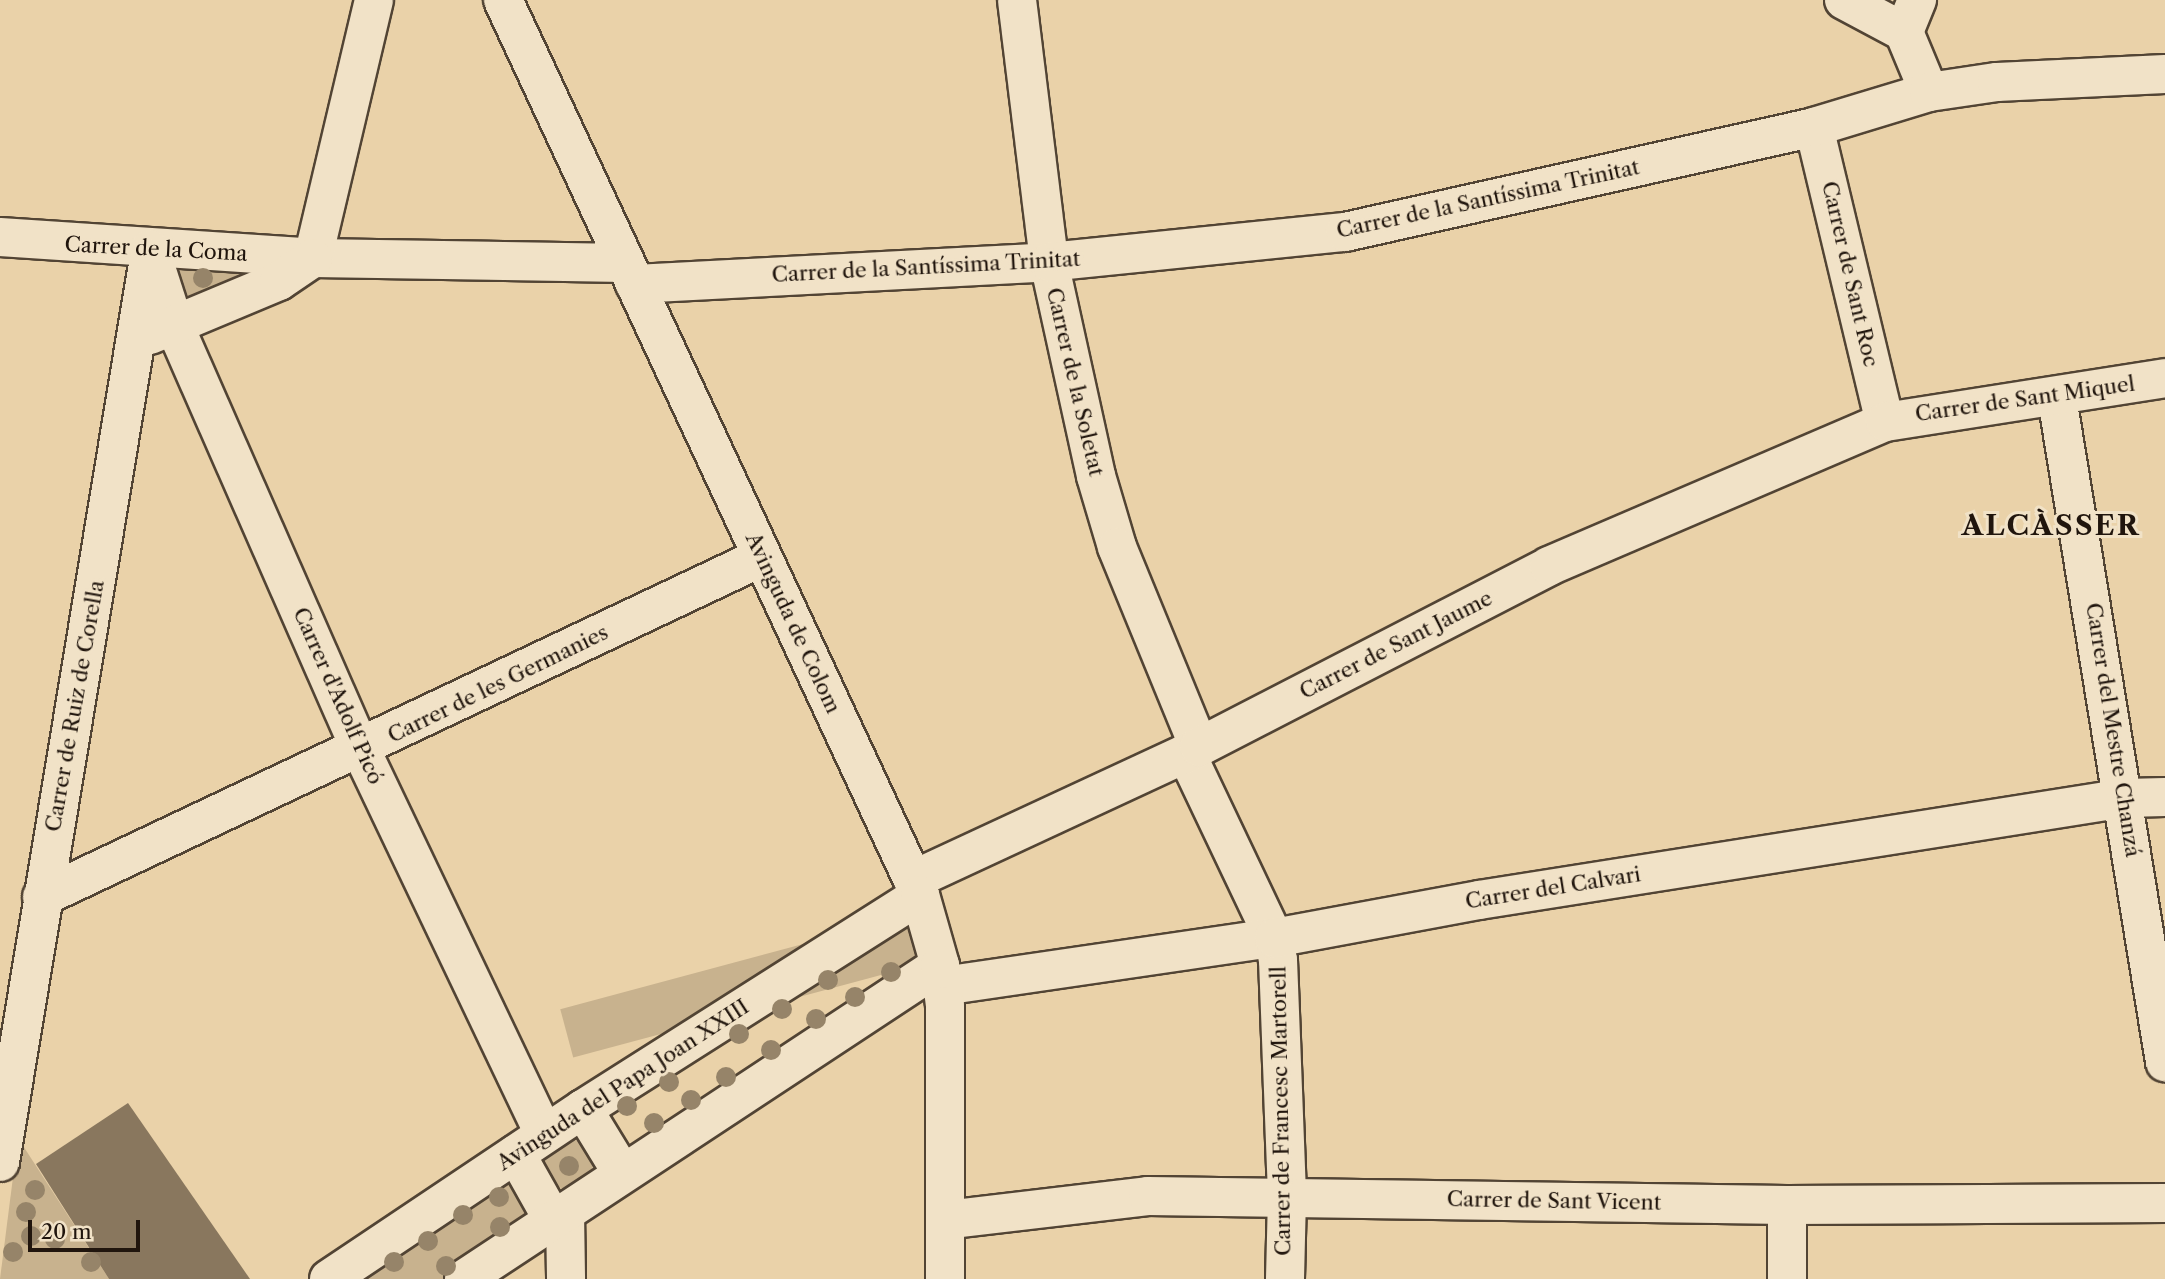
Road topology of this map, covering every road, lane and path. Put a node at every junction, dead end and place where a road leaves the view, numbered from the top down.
1 (374, 0) edge
2 (503, 0) edge
3 (1017, 0) edge
4 (1844, 0) edge
5 (1911, 16) edge
6 (2165, 74) edge
7 (1929, 92) junction
8 (1814, 127) junction
9 (0, 237) edge
10 (150, 249) junction
11 (313, 258) junction
12 (1049, 262) junction
13 (630, 273) junction
14 (175, 327) junction
15 (138, 339) junction
16 (2165, 378) edge
17 (2057, 398) junction
18 (1885, 422) junction
19 (762, 557) junction
20 (360, 750) junction
21 (1193, 750) junction
22 (2165, 797) edge
23 (2125, 798) junction
24 (917, 887) junction
25 (42, 897) junction
26 (1274, 938) junction
27 (941, 976) junction
28 (2165, 1062) edge
29 (583, 1109) junction
30 (530, 1144) junction
31 (0, 1162) edge
32 (622, 1174) junction
33 (1287, 1197) junction
34 (2165, 1203) edge
35 (1787, 1205) junction
36 (559, 1217) junction
37 (945, 1220) junction
38 (329, 1279) edge
39 (464, 1279) edge
40 (566, 1279) edge
41 (944, 1279) edge
42 (1285, 1279) edge
43 (1787, 1279) edge

1 - 11 street
2 - 13 street, Avinguda de Colom
3 - 12 street, Carrer de la Soletat
4 - 5 street
5 - 7 street
6 - 7 street, Carrer de la Santíssima Trinitat
7 - 8 street, Carrer de la Santíssima Trinitat
8 - 12 street, Carrer de la Santíssima Trinitat
8 - 18 street, Carrer de Sant Roc
9 - 10 street, Carrer de la Coma
10 - 11 street, Carrer de la Coma
10 - 14 street, Carrer d'Adolf Picó
10 - 15 street, Carrer de Ruiz de Corella
11 - 13 street, Carrer de la Coma
11 - 14 street, Carrer de la Coma
12 - 13 street, Carrer de la Santíssima Trinitat
12 - 21 street, Carrer de la Soletat
13 - 19 street, Avinguda de Colom
14 - 15 street, Carrer de la Coma
14 - 20 street, Carrer d'Adolf Picó
15 - 25 street, Carrer de Ruiz de Corella
16 - 17 street, Carrer de Sant Miquel
17 - 18 street, Carrer de Sant Miquel
17 - 23 street, Carrer del Mestre Chanzá
18 - 21 street, Carrer de Sant Jaume
19 - 20 street, Carrer de les Germanies
19 - 24 street, Avinguda de Colom
20 - 25 street, Carrer de les Germanies
20 - 30 street, Carrer d'Adolf Picó
21 - 24 street, Carrer de Sant Jaume
21 - 26 street, Carrer de Francesc Martorell
22 - 23 street, Carrer del Calvari
23 - 26 street, Carrer del Calvari
23 - 28 street, Carrer del Mestre Chanzá
24 - 27 street, Avinguda de Colom
24 - 29 street, Avinguda del Papa Joan XXIII
25 - 31 street, Carrer de Ruiz de Corella
26 - 27 street, Carrer del Calvari
26 - 33 street, Carrer de Francesc Martorell
27 - 32 street
27 - 37 street, Avinguda de Colom
29 - 30 street, Avinguda del Papa Joan XXIII
29 - 32 street
30 - 36 street, Carrer d'Adolf Picó
30 - 38 street, Avinguda del Papa Joan XXIII
32 - 36 street
33 - 35 street, Carrer de Sant Vicent
33 - 37 street, Carrer de Sant Vicent
33 - 42 street, Carrer de Francesc Martorell
34 - 35 street, Carrer de Sant Vicent
35 - 43 street
36 - 39 street
36 - 40 street
37 - 41 street, Avinguda de Colom

